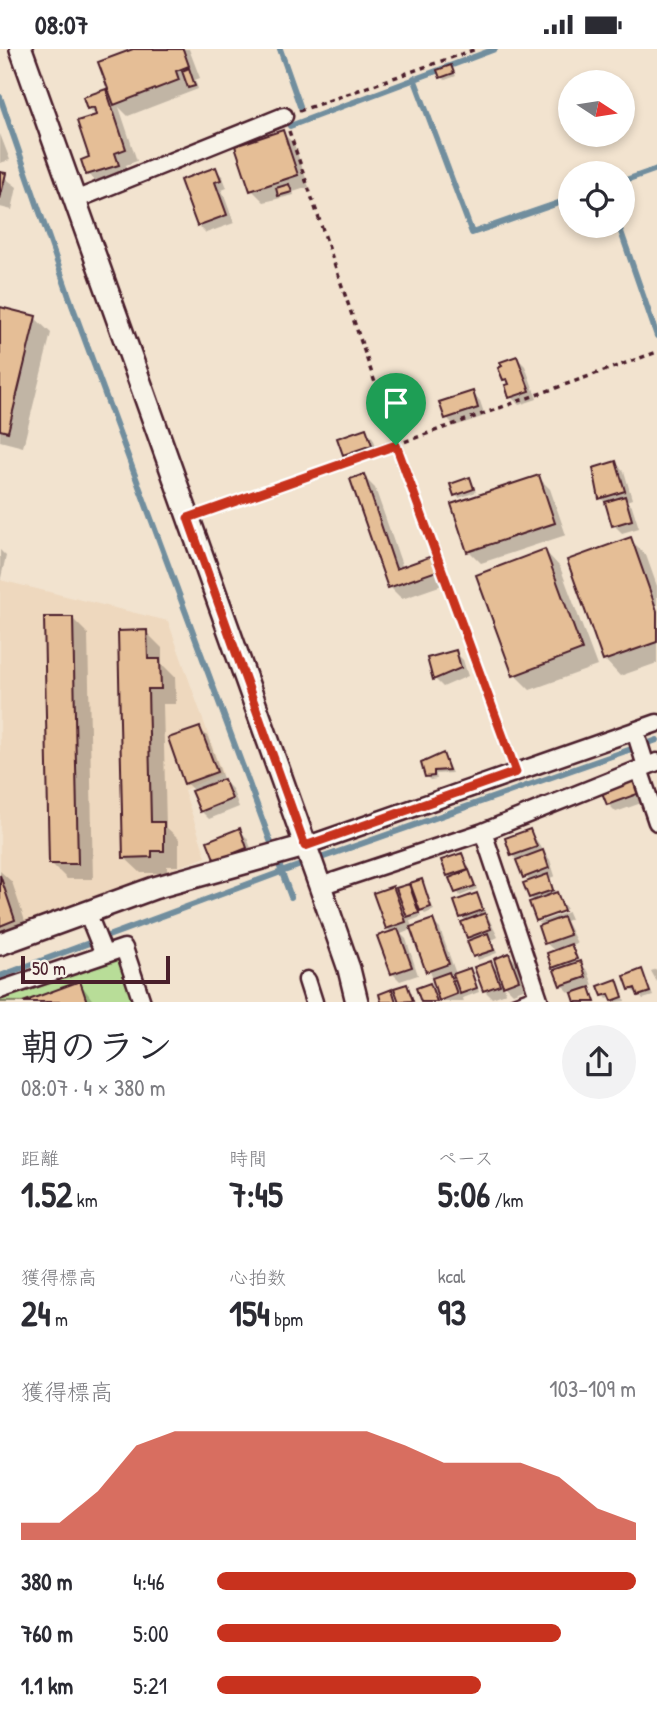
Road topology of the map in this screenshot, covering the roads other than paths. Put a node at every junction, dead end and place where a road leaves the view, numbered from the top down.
1 (21, 49) edge
2 (284, 116) road end
3 (75, 200) junction
4 (657, 723) edge
5 (636, 733) junction
6 (647, 765) edge
7 (657, 822) edge
8 (483, 832) junction
9 (300, 849) junction
10 (318, 880) junction
11 (89, 917) junction
12 (0, 944) edge
13 (102, 949) junction
14 (307, 980) dead end
15 (0, 990) edge
16 (539, 997) edge
17 (142, 1002) edge
18 (314, 1002) edge
19 (357, 1002) edge
20 (513, 1002) edge

1 - 3 street
2 - 3 street
3 - 9 street
4 - 5 street
5 - 6 street
5 - 9 street
6 - 7 street
6 - 8 street
8 - 10 street
8 - 16 street
9 - 10 street
9 - 11 street
10 - 19 street
11 - 12 street
11 - 13 street
13 - 15 street
13 - 17 street
14 - 18 street
16 - 20 lane

